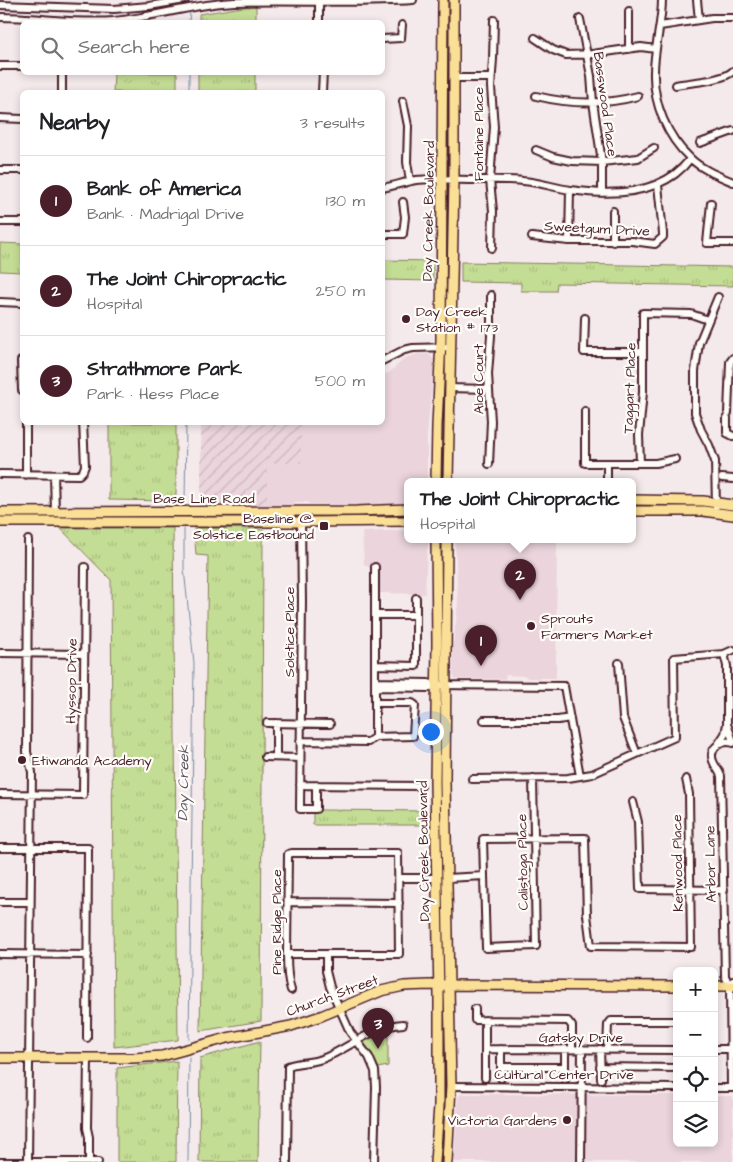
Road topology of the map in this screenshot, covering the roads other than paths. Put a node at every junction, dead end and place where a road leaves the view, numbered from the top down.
1 (185, 0) edge
2 (320, 0) edge
3 (413, 0) edge
4 (443, 0) edge
5 (454, 0) edge
6 (662, 0) edge
7 (697, 0) edge
8 (0, 5) edge
9 (31, 7) junction
10 (629, 11) dead end
11 (0, 17) edge
12 (733, 18) edge
13 (580, 19) dead end
14 (31, 20) edge
15 (119, 20) edge
16 (319, 20) edge
17 (494, 20) dead end
18 (699, 20) junction
19 (402, 25) dead end
20 (660, 26) junction
21 (535, 38) dead end
22 (385, 39) edge
23 (629, 48) junction
24 (656, 49) junction
25 (587, 53) junction
26 (0, 66) edge
27 (20, 66) edge
28 (733, 71) edge
29 (62, 75) edge
30 (323, 75) edge
31 (455, 78) junction
32 (491, 78) junction
33 (676, 85) dead end
34 (62, 90) edge
35 (322, 90) edge
36 (536, 96) dead end
37 (638, 96) dead end
38 (402, 101) dead end
39 (593, 102) junction
40 (0, 118) edge
41 (20, 119) edge
42 (733, 130) edge
43 (700, 142) dead end
44 (654, 148) dead end
45 (536, 150) dead end
46 (690, 159) junction
47 (602, 162) junction
48 (0, 170) edge
49 (20, 170) edge
50 (443, 180) junction
51 (454, 180) junction
52 (490, 180) junction
53 (410, 181) junction
54 (733, 182) edge
55 (658, 185) junction
56 (385, 187) edge
57 (570, 190) junction
58 (602, 193) junction
59 (403, 202) dead end
60 (711, 203) dead end
61 (614, 211) dead end
62 (0, 222) edge
63 (20, 222) edge
64 (385, 234) edge
65 (532, 237) dead end
66 (569, 241) junction
67 (613, 242) junction
68 (733, 243) edge
69 (492, 248) dead end
70 (491, 295) dead end
71 (718, 297) dead end
72 (0, 302) edge
73 (20, 303) edge
74 (585, 318) dead end
75 (708, 320) junction
76 (440, 347) junction
77 (451, 347) junction
78 (644, 352) junction
79 (733, 358) edge
80 (385, 360) edge
81 (449, 388) junction
82 (489, 389) junction
83 (731, 402) edge
84 (585, 411) dead end
85 (26, 425) edge
86 (83, 425) edge
87 (733, 436) edge
88 (675, 459) dead end
89 (640, 463) junction
90 (489, 464) dead end
91 (607, 464) junction
92 (0, 474) edge
93 (26, 475) junction
94 (54, 475) junction
95 (436, 478) edge
96 (448, 478) edge
97 (607, 478) edge
98 (722, 478) dead end
99 (733, 478) edge
100 (636, 500) edge
101 (733, 505) edge
102 (716, 507) junction
103 (404, 509) edge
104 (636, 511) edge
105 (0, 512) edge
106 (54, 512) junction
107 (733, 514) edge
108 (404, 521) edge
109 (0, 522) edge
110 (301, 522) junction
111 (28, 540) dead end
112 (436, 543) edge
113 (447, 543) edge
114 (86, 566) dead end
115 (375, 566) dead end
116 (416, 598) dead end
117 (375, 615) junction
118 (416, 615) junction
119 (733, 650) edge
120 (0, 653) edge
121 (28, 653) junction
122 (84, 654) junction
123 (724, 654) junction
124 (618, 663) dead end
125 (375, 665) junction
126 (375, 684) junction
127 (436, 685) junction
128 (446, 685) junction
129 (375, 703) junction
130 (730, 703) edge
131 (570, 718) junction
132 (484, 720) dead end
133 (267, 723) dead end
134 (276, 723) junction
135 (301, 723) junction
136 (330, 724) dead end
137 (728, 724) junction
138 (374, 737) junction
139 (300, 741) junction
140 (733, 742) edge
141 (718, 745) junction
142 (637, 754) junction
143 (265, 757) dead end
144 (276, 757) junction
145 (300, 758) junction
146 (580, 776) junction
147 (533, 778) junction
148 (472, 779) dead end
149 (686, 779) dead end
150 (300, 785) junction
151 (316, 786) junction
152 (421, 786) dead end
153 (0, 794) edge
154 (32, 794) junction
155 (633, 802) dead end
156 (534, 838) junction
157 (0, 848) edge
158 (30, 848) junction
159 (484, 876) junction
160 (400, 878) junction
161 (437, 878) junction
162 (447, 878) junction
163 (690, 889) junction
164 (724, 890) junction
165 (0, 902) edge
166 (30, 902) junction
167 (288, 902) junction
168 (399, 903) junction
169 (0, 954) edge
170 (30, 954) junction
171 (88, 954) junction
172 (287, 954) junction
173 (326, 954) junction
174 (732, 984) edge
175 (439, 985) junction
176 (449, 985) junction
177 (673, 986) edge
178 (718, 986) edge
179 (291, 990) dead end
180 (339, 1008) junction
181 (475, 1009) dead end
182 (485, 1020) junction
183 (673, 1021) edge
184 (403, 1024) dead end
185 (87, 1038) dead end
186 (356, 1041) junction
187 (485, 1049) junction
188 (501, 1049) junction
189 (568, 1049) junction
190 (582, 1049) junction
191 (604, 1049) junction
192 (718, 1049) edge
193 (732, 1049) edge
194 (673, 1050) edge
195 (0, 1058) edge
196 (28, 1058) junction
197 (88, 1058) junction
198 (501, 1066) junction
199 (565, 1067) junction
200 (600, 1068) junction
201 (673, 1068) edge
202 (485, 1078) dead end
203 (501, 1078) dead end
204 (565, 1079) dead end
205 (600, 1079) dead end
206 (451, 1086) junction
207 (582, 1087) junction
208 (673, 1088) edge
209 (718, 1088) edge
210 (732, 1088) edge
211 (374, 1158) edge
212 (0, 1162) edge
213 (28, 1162) edge
214 (90, 1162) edge
215 (98, 1162) edge
216 (287, 1162) edge
217 (435, 1162) edge
218 (447, 1162) edge
219 (581, 1162) edge

1 - 9 street
2 - 3 street
2 - 15 street
2 - 16 street
4 - 50 main road, Day Creek Boulevard
5 - 31 main road, Day Creek Boulevard
6 - 20 street
7 - 18 street
8 - 9 street
9 - 14 street
10 - 23 street
11 - 14 street
12 - 18 street
13 - 25 street, Basswood Place
17 - 32 street, Fontaine Place
18 - 20 street
19 - 22 street
20 - 24 street
21 - 25 street
23 - 24 street
23 - 25 street
24 - 46 street
25 - 39 street, Basswood Place
26 - 27 street
28 - 33 street
29 - 34 street
30 - 35 street
31 - 32 street
31 - 51 main road, Day Creek Boulevard
32 - 52 street, Fontaine Place
36 - 39 street
37 - 39 street
38 - 53 street
39 - 47 street, Basswood Place
40 - 41 street
42 - 43 street
44 - 47 street
45 - 47 street
46 - 54 street
46 - 55 street
47 - 58 street, Basswood Place
48 - 49 street
50 - 51 street
50 - 53 street
50 - 76 main road, Day Creek Boulevard
51 - 52 street
51 - 77 main road, Day Creek Boulevard
52 - 57 street
52 - 69 street, Fontaine Place
53 - 56 street
55 - 58 street
55 - 67 street, Sweetgum Drive
57 - 58 street
57 - 66 street
59 - 64 street
60 - 68 street
61 - 67 street
62 - 63 street
65 - 66 street, Sweetgum Drive
66 - 67 street, Sweetgum Drive
70 - 82 street, Aloe Court
71 - 75 street
72 - 73 street
74 - 78 street
75 - 78 street, Taggart Place
75 - 102 street
76 - 77 street
76 - 80 street
76 - 95 main road, Day Creek Boulevard
77 - 81 main road, Day Creek Boulevard
78 - 89 street, Taggart Place
79 - 83 street
81 - 82 street
81 - 96 main road, Day Creek Boulevard
82 - 90 street, Aloe Court
83 - 87 street
84 - 91 street
85 - 93 street
86 - 94 street
88 - 89 street
89 - 91 street
91 - 97 street
92 - 93 street
93 - 94 street
94 - 106 street
98 - 99 street
100 - 102 main road
101 - 102 main road
102 - 104 main road
102 - 107 main road
103 - 106 main road, Base Line Road
105 - 106 main road, Base Line Road
108 - 110 main road, Base Line Road
109 - 110 main road, Base Line Road
110 - 135 street, Solstice Place
111 - 121 street
112 - 127 main road, Day Creek Boulevard
113 - 128 main road, Day Creek Boulevard
114 - 122 street, Hyssop Drive
115 - 117 street
116 - 118 street
117 - 118 street
117 - 125 street
118 - 125 street
119 - 123 street
120 - 121 street
121 - 122 street
121 - 154 street
122 - 154 street, Hyssop Drive
123 - 130 street, Arbor Lane
123 - 142 street
124 - 142 street
125 - 126 street
126 - 127 street
126 - 129 street
127 - 128 street
127 - 161 main road, Day Creek Boulevard
128 - 131 street
128 - 162 main road, Day Creek Boulevard
129 - 138 street
129 - 138 street
130 - 137 street, Arbor Lane
131 - 132 street
131 - 146 street
133 - 134 street
134 - 135 street
134 - 144 street
135 - 136 street
135 - 139 street, Solstice Place
137 - 140 street, Arbor Lane
137 - 141 street, Arbor Lane
138 - 139 street
139 - 145 street, Solstice Place
140 - 141 street, Arbor Lane
141 - 164 street, Arbor Lane
142 - 146 street
143 - 144 street
144 - 145 street
145 - 150 street, Solstice Place
146 - 147 street
147 - 148 street
147 - 156 street, Calistoga Place
149 - 163 street, Kenwood Place
150 - 151 street
150 - 151 street, Solstice Place
151 - 152 street
153 - 154 street
154 - 158 street
155 - 163 street
156 - 159 street
156 - 159 street, Calistoga Place
156 - 163 street, Kenwood Place
157 - 158 street
158 - 166 street
158 - 171 street
159 - 162 street
160 - 161 street
160 - 167 street, Pine Ridge Place
160 - 168 street
161 - 175 main road, Day Creek Boulevard
162 - 176 main road, Day Creek Boulevard
163 - 164 street
164 - 174 street, Arbor Lane
165 - 166 street
166 - 170 street
167 - 168 street
167 - 172 street, Pine Ridge Place
168 - 173 street
169 - 170 street
170 - 171 street
170 - 196 street
171 - 185 street
172 - 173 street
172 - 179 street, Pine Ridge Place
173 - 180 street
174 - 178 main road
174 - 193 street, Arbor Lane
175 - 176 main road, Church Street
175 - 180 main road, Church Street
175 - 217 main road, Day Creek Boulevard
176 - 177 main road, Church Street
176 - 206 main road, Day Creek Boulevard
180 - 186 street
180 - 197 main road, Church Street
181 - 182 street
182 - 187 street
182 - 189 street
183 - 191 street
184 - 186 street
186 - 211 street
186 - 216 street
187 - 188 street, Gatsby Drive
187 - 202 street
188 - 189 street, Gatsby Drive
188 - 198 street
189 - 190 street, Gatsby Drive
189 - 199 street
190 - 191 street, Gatsby Drive
190 - 207 street
191 - 194 street, Gatsby Drive
191 - 200 street
192 - 193 street
193 - 210 street, Arbor Lane
195 - 196 main road, Church Street
196 - 197 main road, Church Street
196 - 213 street
197 - 214 street
198 - 199 street
198 - 203 street
199 - 204 street
200 - 201 street
200 - 205 street
206 - 207 street, Cultural Center Drive
206 - 218 main road, Day Creek Boulevard
207 - 208 street, Cultural Center Drive
207 - 219 street
209 - 210 street
212 - 213 street
213 - 214 street
214 - 215 street

